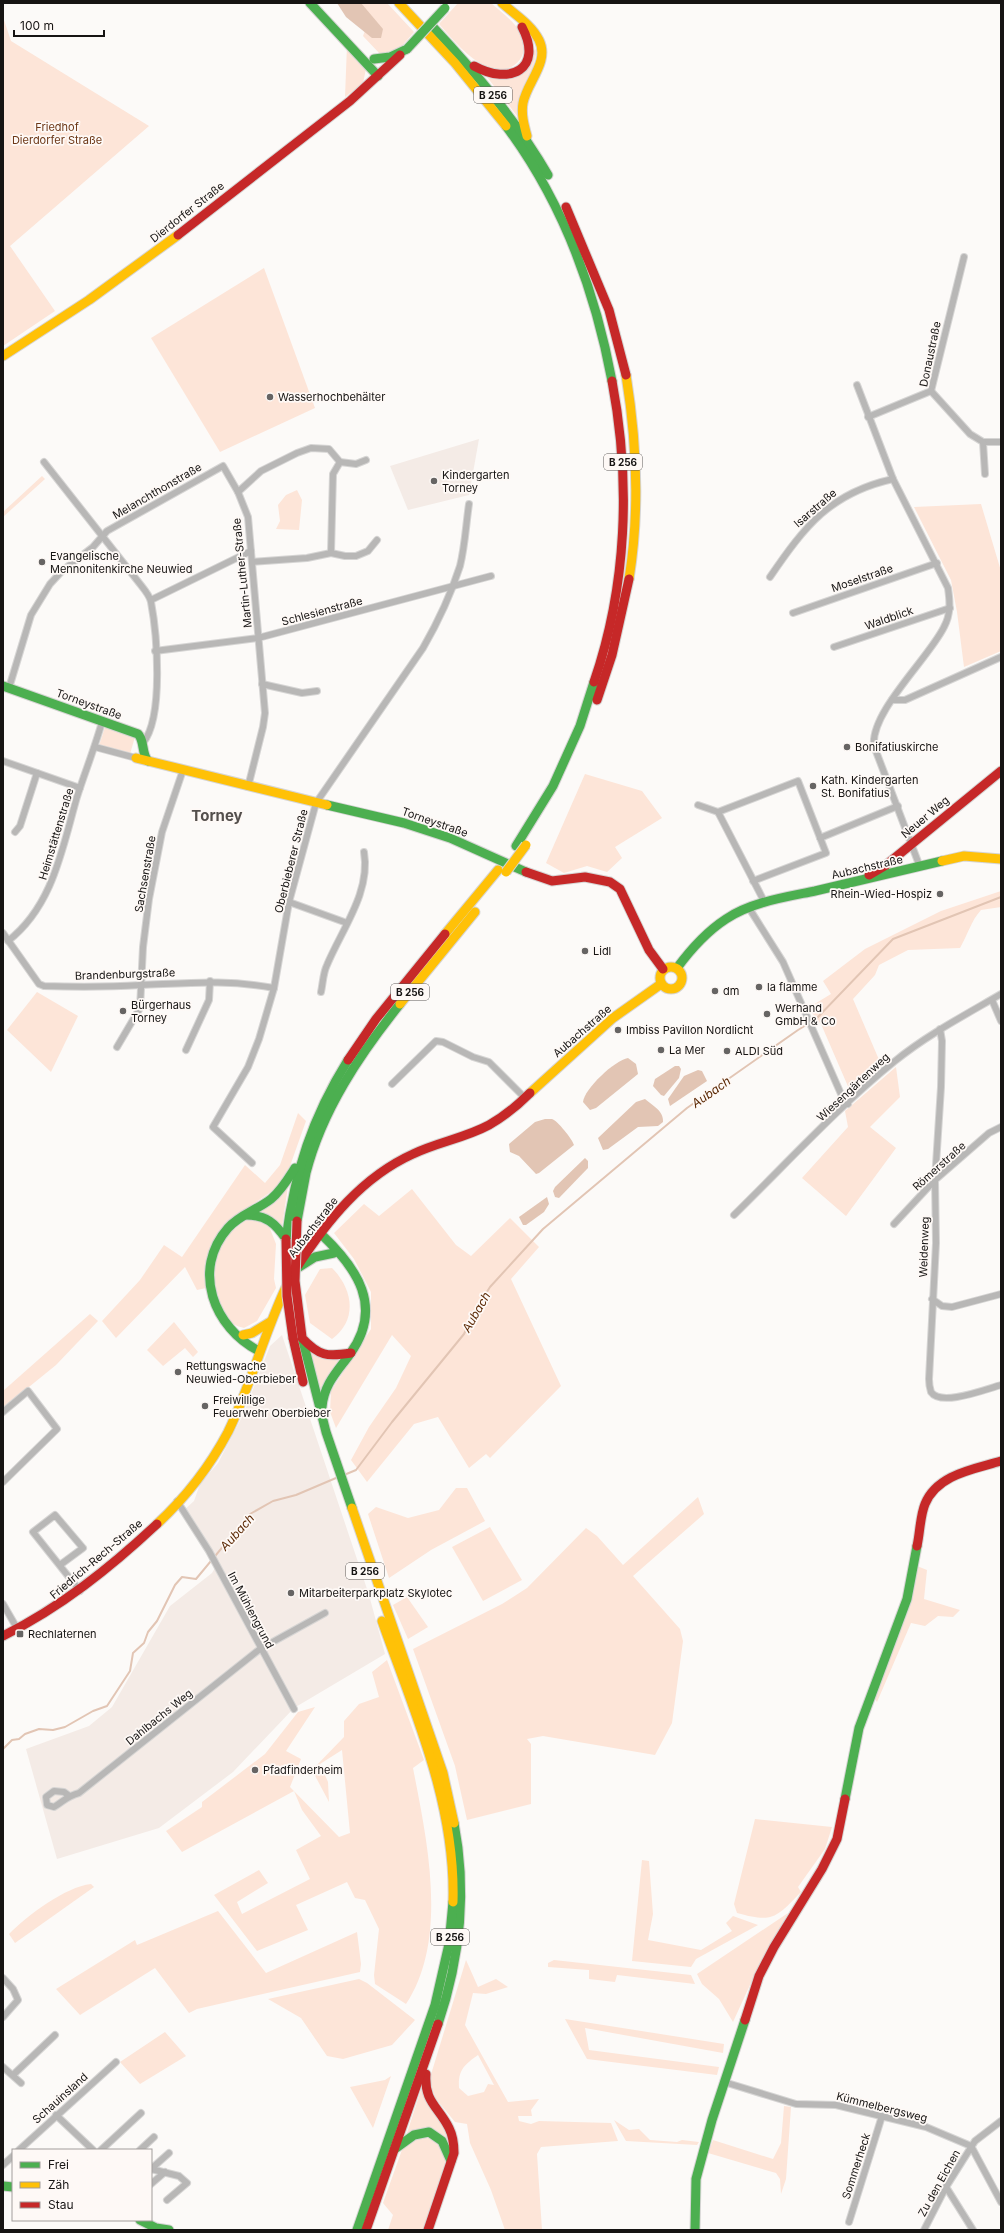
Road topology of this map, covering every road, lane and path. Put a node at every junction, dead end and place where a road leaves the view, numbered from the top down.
1 (310, 3) edge
2 (316, 3) edge
3 (399, 3) edge
4 (410, 3) edge
5 (496, 3) edge
6 (502, 3) edge
7 (447, 5) edge
8 (407, 49) junction
9 (456, 52) junction
10 (374, 59) junction
11 (378, 76) junction
12 (527, 140) junction
13 (964, 257) dead end
14 (3, 356) edge
15 (857, 385) dead end
16 (930, 392) junction
17 (868, 417) junction
18 (983, 442) junction
19 (1001, 442) edge
20 (366, 460) dead end
21 (44, 462) dead end
22 (340, 462) junction
23 (223, 466) joint
24 (985, 474) dead end
25 (893, 479) junction
26 (238, 492) junction
27 (469, 504) dead end
28 (102, 536) junction
29 (377, 540) dead end
30 (251, 552) junction
31 (331, 553) junction
32 (252, 562) junction
33 (937, 562) junction
34 (491, 576) dead end
35 (770, 577) dead end
36 (452, 588) junction
37 (151, 600) junction
38 (950, 608) junction
39 (793, 613) dead end
40 (258, 638) junction
41 (834, 647) dead end
42 (155, 651) junction
43 (1001, 656) edge
44 (262, 684) junction
45 (6, 687) edge
46 (317, 691) dead end
47 (892, 700) junction
48 (102, 722) junction
49 (143, 743) junction
50 (95, 747) junction
51 (136, 758) joint
52 (3, 761) edge
53 (148, 761) junction
54 (183, 770) junction
55 (1001, 771) edge
56 (37, 774) junction
57 (80, 788) junction
58 (248, 788) junction
59 (316, 803) junction
60 (698, 805) dead end
61 (898, 806) junction
62 (718, 812) junction
63 (15, 832) dead end
64 (820, 838) junction
65 (912, 844) junction
66 (364, 852) dead end
67 (1001, 860) edge
68 (920, 867) junction
69 (502, 871) junction
70 (862, 879) junction
71 (753, 880) junction
72 (289, 902) junction
73 (765, 903) junction
74 (749, 908) junction
75 (347, 922) junction
76 (3, 932) edge
77 (8, 941) junction
78 (677, 968) junction
79 (663, 969) junction
80 (210, 981) junction
81 (661, 984) junction
82 (142, 985) junction
83 (274, 988) junction
84 (321, 992) dead end
85 (1001, 994) edge
86 (992, 1000) junction
87 (1001, 1021) edge
88 (940, 1030) junction
89 (117, 1047) dead end
90 (186, 1050) dead end
91 (392, 1084) dead end
92 (525, 1098) junction
93 (848, 1104) junction
94 (1001, 1127) edge
95 (303, 1154) junction
96 (252, 1163) dead end
97 (935, 1180) junction
98 (246, 1215) junction
99 (734, 1215) dead end
100 (894, 1224) dead end
101 (321, 1234) junction
102 (286, 1239) junction
103 (334, 1253) junction
104 (346, 1259) junction
105 (296, 1268) junction
106 (1001, 1294) edge
107 (932, 1298) junction
108 (270, 1322) junction
109 (226, 1324) junction
110 (243, 1335) junction
111 (297, 1338) junction
112 (259, 1351) junction
113 (351, 1353) junction
114 (1001, 1386) edge
115 (3, 1412) edge
116 (322, 1418) junction
117 (323, 1433) junction
118 (1001, 1461) edge
119 (3, 1482) edge
120 (177, 1502) junction
121 (60, 1565) junction
122 (80, 1591) junction
123 (3, 1604) edge
124 (325, 1613) dead end
125 (18, 1630) junction
126 (3, 1636) edge
127 (260, 1649) junction
128 (417, 1708) junction
129 (294, 1709) dead end
130 (68, 1795) dead end
131 (3, 1978) edge
132 (3, 2017) edge
133 (55, 2035) dead end
134 (432, 2045) junction
135 (116, 2062) dead end
136 (3, 2067) edge
137 (13, 2075) junction
138 (724, 2082) junction
139 (21, 2083) dead end
140 (141, 2113) dead end
141 (56, 2115) junction
142 (882, 2116) junction
143 (1001, 2121) edge
144 (154, 2137) dead end
145 (971, 2146) junction
146 (20, 2149) edge
147 (92, 2149) edge
148 (102, 2149) edge
149 (141, 2149) edge
150 (394, 2150) junction
151 (169, 2153) dead end
152 (12, 2157) edge
153 (451, 2161) junction
154 (3, 2165) edge
155 (152, 2168) edge
156 (152, 2169) edge
157 (165, 2172) junction
158 (152, 2183) edge
159 (946, 2187) junction
160 (167, 2200) dead end
161 (1001, 2202) edge
162 (142, 2221) edge
163 (849, 2222) dead end
164 (169, 2230) edge
165 (357, 2230) edge
166 (366, 2230) edge
167 (428, 2230) edge
168 (695, 2230) edge
169 (924, 2230) edge
170 (973, 2230) edge

1 - 11 main road
2 - 10 main road
3 - 69 main road, B 256
4 - 9 main road, B 256
5 - 9 main road
6 - 12 main road
7 - 8 main road, Dierdorfer Straße, bridge
8 - 10 main road
8 - 11 main road, Dierdorfer Straße
9 - 12 main road, B 256
10 - 11 main road
11 - 14 main road, Dierdorfer Straße
12 - 69 main road, B 256, bridge
13 - 16 street, Donaustraße
15 - 17 street
16 - 17 street
16 - 18 street, Donaustraße
17 - 25 street
18 - 19 street
18 - 24 street
20 - 22 street
21 - 28 street
22 - 26 street
22 - 31 street
23 - 26 street, Martin-Luther-Straße
23 - 28 street, Melanchthonstraße
25 - 33 street
25 - 35 street, Isarstraße
26 - 30 street, Martin-Luther-Straße
27 - 36 street, Oberbieberer Straße
28 - 37 street
28 - 45 street, Melanchthonstraße
29 - 31 street
30 - 32 street, Martin-Luther-Straße
30 - 37 street
31 - 32 street
32 - 40 street, Martin-Luther-Straße
33 - 38 street
33 - 39 street, Moselstraße
34 - 36 street, Schlesienstraße
36 - 40 street, Schlesienstraße
36 - 59 street, Oberbieberer Straße
37 - 42 street
38 - 41 street, Waldblick
38 - 47 street, Aubachstraße
40 - 42 street, Schlesienstraße
40 - 44 street, Martin-Luther-Straße
42 - 49 street
43 - 47 street
44 - 46 street
44 - 58 street, Martin-Luther-Straße
45 - 48 main road, Torneystraße
47 - 61 street, Aubachstraße
48 - 49 main road, Torneystraße
48 - 50 street, Heimstättenstraße
49 - 53 main road
50 - 51 street, Torneystraße
50 - 57 street, Heimstättenstraße
51 - 53 main road, Torneystraße
52 - 56 street
53 - 54 main road, Torneystraße
54 - 58 main road, Torneystraße
54 - 82 street, Sachsenstraße
55 - 65 main road, Neuer Weg
56 - 57 street
56 - 63 street
57 - 77 street, Heimstättenstraße
58 - 59 main road, Torneystraße
59 - 72 street, Oberbieberer Straße
59 - 79 main road, Torneystraße
60 - 62 street
61 - 64 street
61 - 65 street, Aubachstraße
62 - 64 street
62 - 71 street
64 - 71 street
65 - 68 street, Aubachstraße
65 - 70 main road, Neuer Weg
66 - 75 street
67 - 68 main road, Aubachstraße
68 - 70 main road, Aubachstraße
69 - 95 main road, B 256
69 - 111 main road, B 256, bridge
70 - 73 main road, Aubachstraße
71 - 73 street
72 - 75 street
72 - 83 street, Oberbieberer Straße
73 - 74 main road, Aubachstraße
74 - 78 main road, Aubachstraße
74 - 93 street
75 - 84 street
76 - 77 street, Brandenburgstraße
77 - 82 street, Brandenburgstraße
78 - 79 main road
78 - 81 main road
79 - 81 main road
80 - 82 street, Brandenburgstraße
80 - 83 street, Brandenburgstraße
80 - 90 street
81 - 92 main road, Aubachstraße
82 - 89 street, Sachsenstraße
83 - 96 street, Oberbieberer Straße
85 - 86 street, Wiesengärtenweg
86 - 87 street
86 - 88 street, Wiesengärtenweg
88 - 93 street, Wiesengärtenweg
88 - 97 street, Weidenweg
91 - 92 street
92 - 101 main road, Aubachstraße
93 - 99 street, Wiesengärtenweg
94 - 97 street, Römerstraße
95 - 98 main road
95 - 102 main road, B 256
97 - 100 street, Römerstraße
97 - 107 street, Weidenweg
98 - 102 main road
98 - 109 main road
101 - 103 main road
101 - 104 main road
101 - 105 main road, Aubachstraße
102 - 111 main road, B 256, bridge
103 - 104 main road
103 - 105 main road
104 - 113 main road
105 - 108 main road, Aubachstraße
106 - 107 street
107 - 114 street, Weidenweg
108 - 110 main road
108 - 112 main road, Aubachstraße
109 - 110 main road
109 - 112 main road
110 - 112 main road
111 - 113 main road
111 - 116 main road, B 256
111 - 117 main road, B 256
112 - 120 main road, Aubachstraße
113 - 116 main road
115 - 119 street
116 - 117 main road, B 256
117 - 128 main road, B 256
118 - 138 main road
120 - 122 main road, Friedrich-Rech-Straße
120 - 127 street, Im Mühlengrund
121 - 121 street
121 - 122 street
122 - 125 main road, Friedrich-Rech-Straße
123 - 125 street
124 - 127 street, Dahlbachs Weg
125 - 126 main road, Friedrich-Rech-Straße
127 - 129 street, Im Mühlengrund
127 - 130 street, Dahlbachs Weg
128 - 134 main road, B 256
128 - 165 main road, B 256
131 - 132 street
133 - 137 street
134 - 150 main road, B 256
134 - 153 main road, B 256
135 - 141 street, Schauinsland
136 - 137 street
137 - 139 street
138 - 142 street, Kümmelbergsweg
138 - 168 main road
140 - 148 street
141 - 146 street, Schauinsland
141 - 147 street
142 - 145 street, Kümmelbergsweg
142 - 163 street, Sommerheck
143 - 145 street, Zu den Eichen
144 - 149 street
145 - 159 street, Zu den Eichen
145 - 161 street
150 - 153 main road
150 - 166 main road, B 256
151 - 155 street
152 - 154 street
153 - 167 main road
156 - 157 street
157 - 158 street
157 - 160 street
159 - 169 street, Zu den Eichen
159 - 170 street
162 - 164 main road

